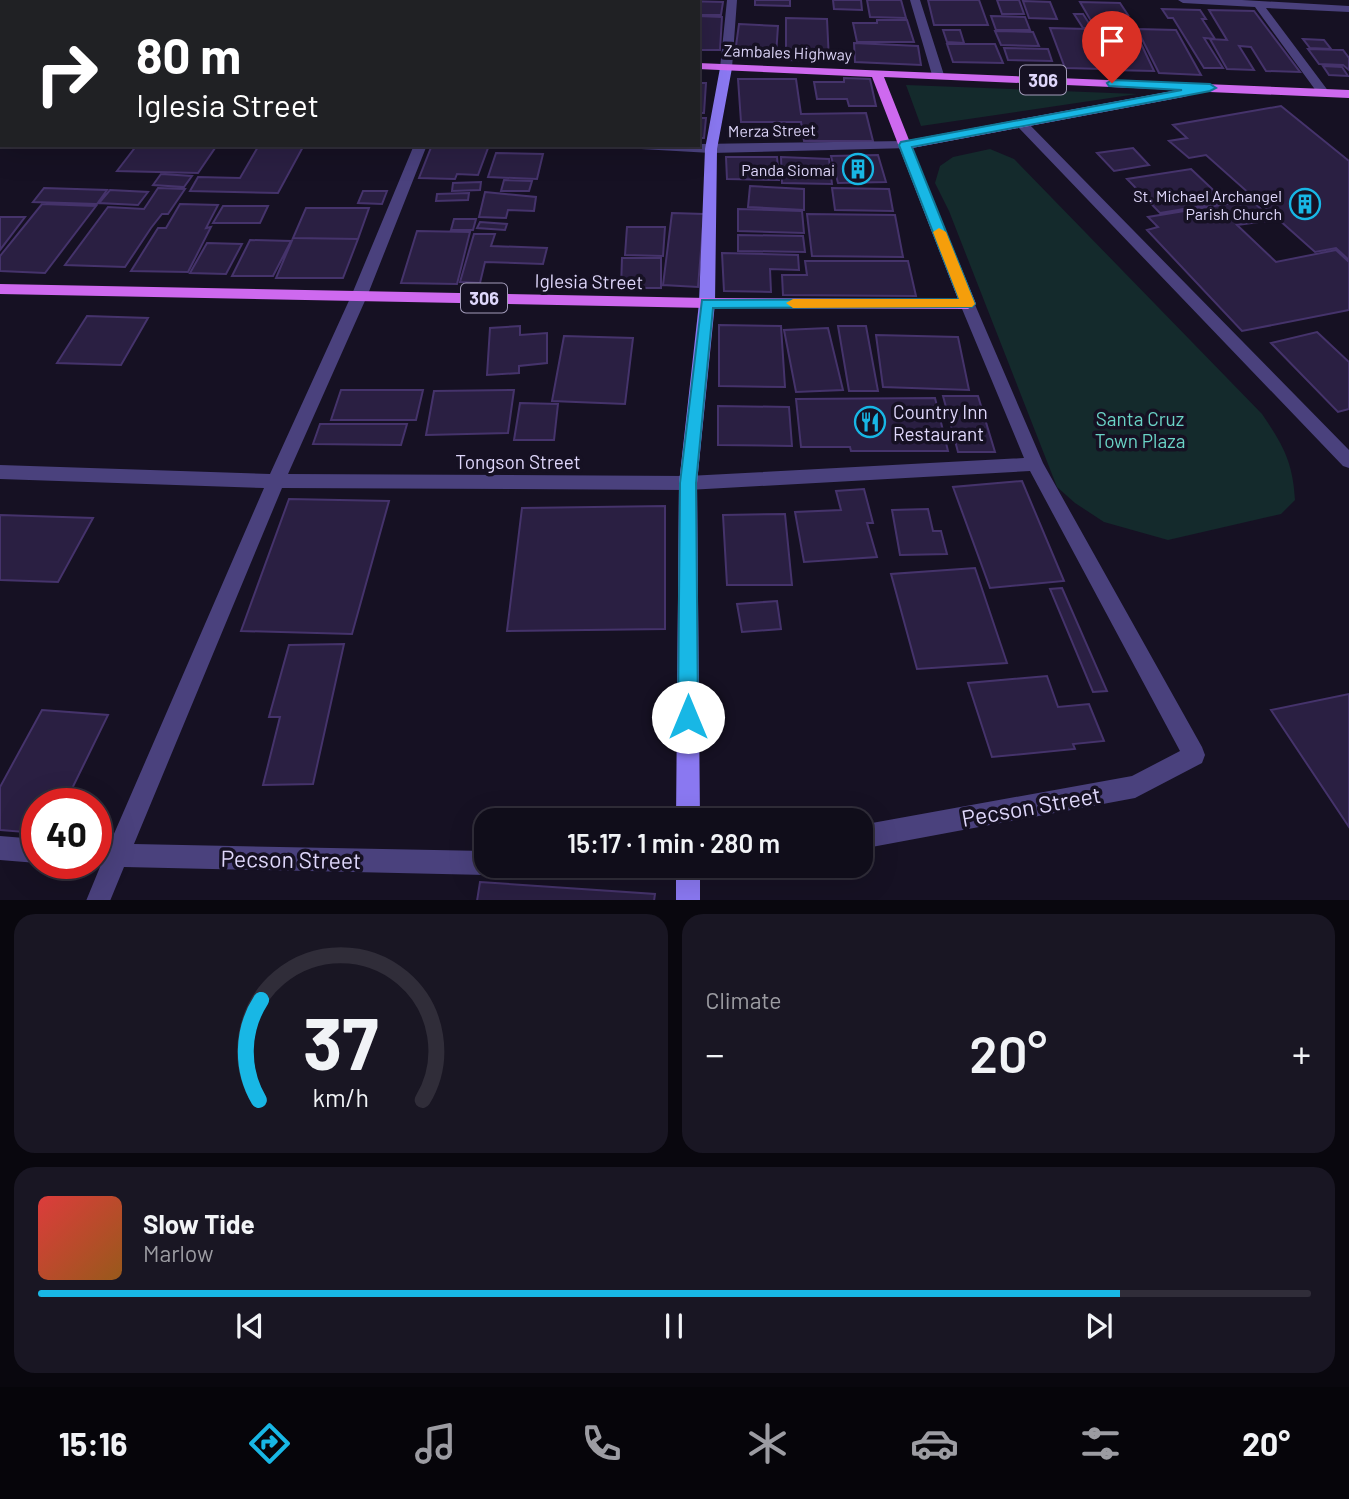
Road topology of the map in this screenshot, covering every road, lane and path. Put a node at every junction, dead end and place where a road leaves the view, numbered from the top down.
1 (732, 0) edge
2 (915, 0) edge
3 (1182, 0) edge
4 (1251, 3) edge
5 (1349, 9) edge
6 (700, 66) edge
7 (726, 68) junction
8 (876, 73) junction
9 (938, 75) junction
10 (1210, 88) junction
11 (1323, 93) junction
12 (1347, 95) edge
13 (1022, 124) junction
14 (905, 145) junction
15 (420, 147) edge
16 (676, 147) edge
17 (711, 149) junction
18 (0, 289) edge
19 (360, 295) junction
20 (707, 303) junction
21 (968, 304) junction
22 (1349, 461) edge
23 (1035, 464) junction
24 (0, 472) edge
25 (276, 481) junction
26 (688, 483) junction
27 (688, 808) edge
28 (873, 834) edge
29 (112, 844) edge
30 (0, 848) edge
31 (21, 850) edge
32 (112, 855) edge
33 (474, 863) edge
34 (690, 878) edge
35 (102, 879) edge
36 (98, 900) edge
37 (688, 900) edge

1 - 7 street
2 - 9 street
3 - 4 street
4 - 5 street
4 - 11 street
6 - 7 main road, Zambales Highway / 306
7 - 8 main road, Zambales Highway / 306
7 - 17 street
8 - 9 main road, Zambales Highway / 306
8 - 14 main road, Zambales Highway
9 - 10 main road, Zambales Highway / 306
10 - 11 main road, Zambales Highway / 306
10 - 13 main road, Zambales Highway / 306
11 - 12 main road, Zambales Highway / 306
13 - 14 main road, Zambales Highway / 306
13 - 22 street
14 - 17 street, Merza Street
14 - 21 main road, Zambales Highway
15 - 19 street
16 - 17 street, Merza Street
17 - 20 street
18 - 19 main road, Iglesia Street / 306
19 - 20 main road, Iglesia Street / 306
19 - 25 street
20 - 21 main road, Iglesia Street / 306
20 - 26 street
21 - 23 street
23 - 26 street, Tongson Street
23 - 28 street, Pecson Street
24 - 25 street, Tongson Street
25 - 26 street, Tongson Street
25 - 29 street
26 - 27 street
30 - 31 street
32 - 33 street, Pecson Street
34 - 37 street
35 - 36 street

